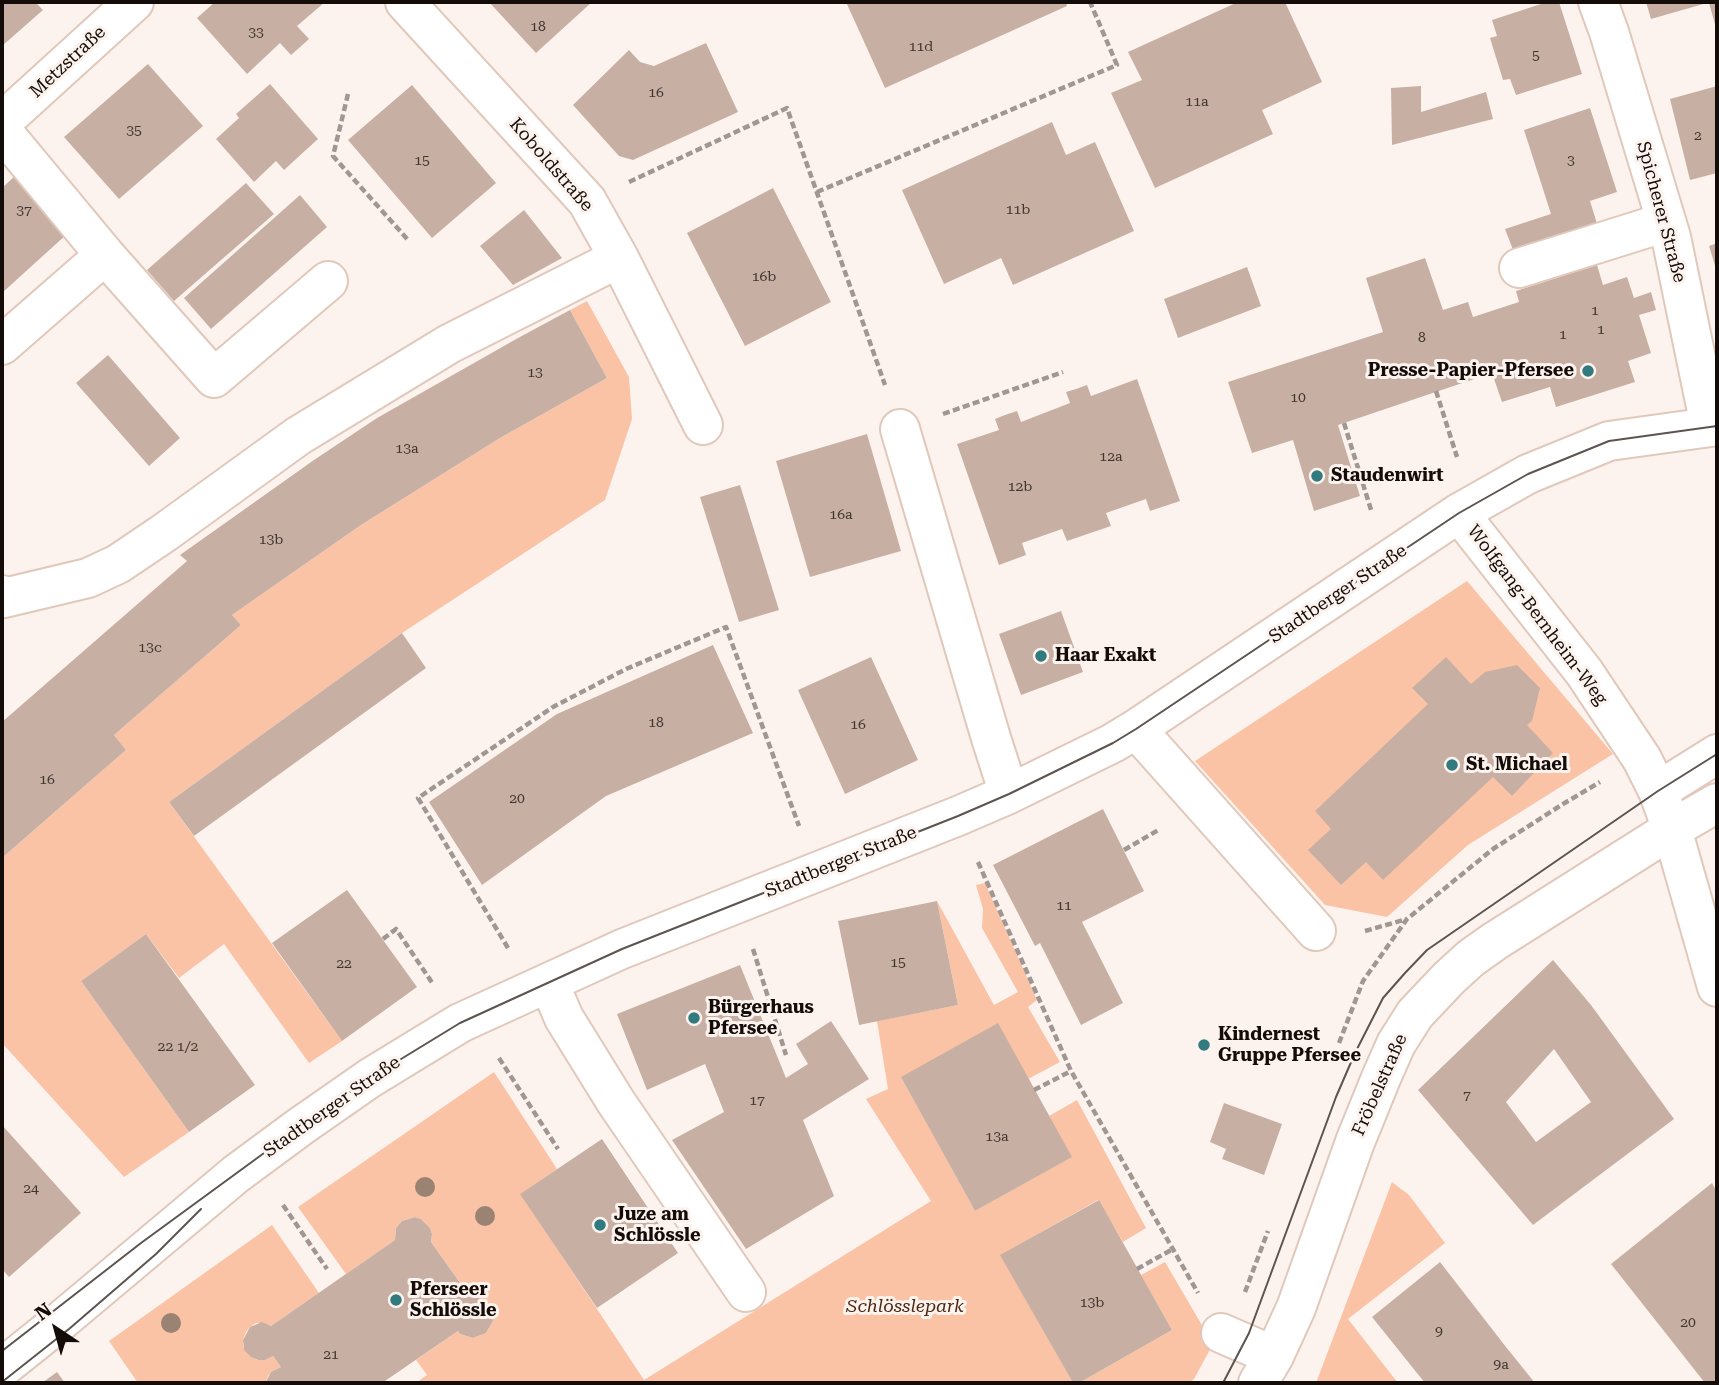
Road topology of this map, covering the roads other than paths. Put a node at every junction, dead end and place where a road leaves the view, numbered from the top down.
1 (134, 2) edge
2 (405, 2) edge
3 (1598, 2) edge
4 (2, 122) edge
5 (2, 131) edge
6 (1667, 222) junction
7 (105, 255) junction
8 (620, 258) junction
9 (1519, 268) dead end
10 (328, 281) dead end
11 (2, 345) edge
12 (703, 425) dead end
13 (1714, 426) edge
14 (900, 429) road end
15 (1459, 513) junction
16 (2, 595) edge
17 (1136, 729) junction
18 (1717, 754) edge
19 (1650, 775) junction
20 (1009, 794) junction
21 (1717, 803) edge
22 (1672, 829) junction
23 (1316, 931) dead end
24 (549, 983) junction
25 (1717, 987) edge
26 (746, 1292) dead end
27 (1224, 1335) road end
28 (2, 1368) edge
29 (1266, 1370) edge

1 - 4 street, Metzstraße
2 - 8 street, Koboldstraße
3 - 6 street, Spicherer Straße
5 - 7 street
6 - 9 street
6 - 13 street, Spicherer Straße
7 - 10 street
7 - 11 street
8 - 12 street, Koboldstraße
8 - 16 street
13 - 15 street, Stadtberger Straße
14 - 20 street
15 - 17 street, Stadtberger Straße
15 - 19 street, Wolfgang-Bernheim-Weg
17 - 20 street, Stadtberger Straße
17 - 23 street
18 - 19 street
19 - 22 street, Wolfgang-Bernheim-Weg
20 - 24 street, Stadtberger Straße
21 - 22 street, Fröbelstraße
22 - 25 street, Wolfgang-Bernheim-Weg
22 - 29 street, Fröbelstraße
24 - 26 street
24 - 28 street, Stadtberger Straße
27 - 29 street

